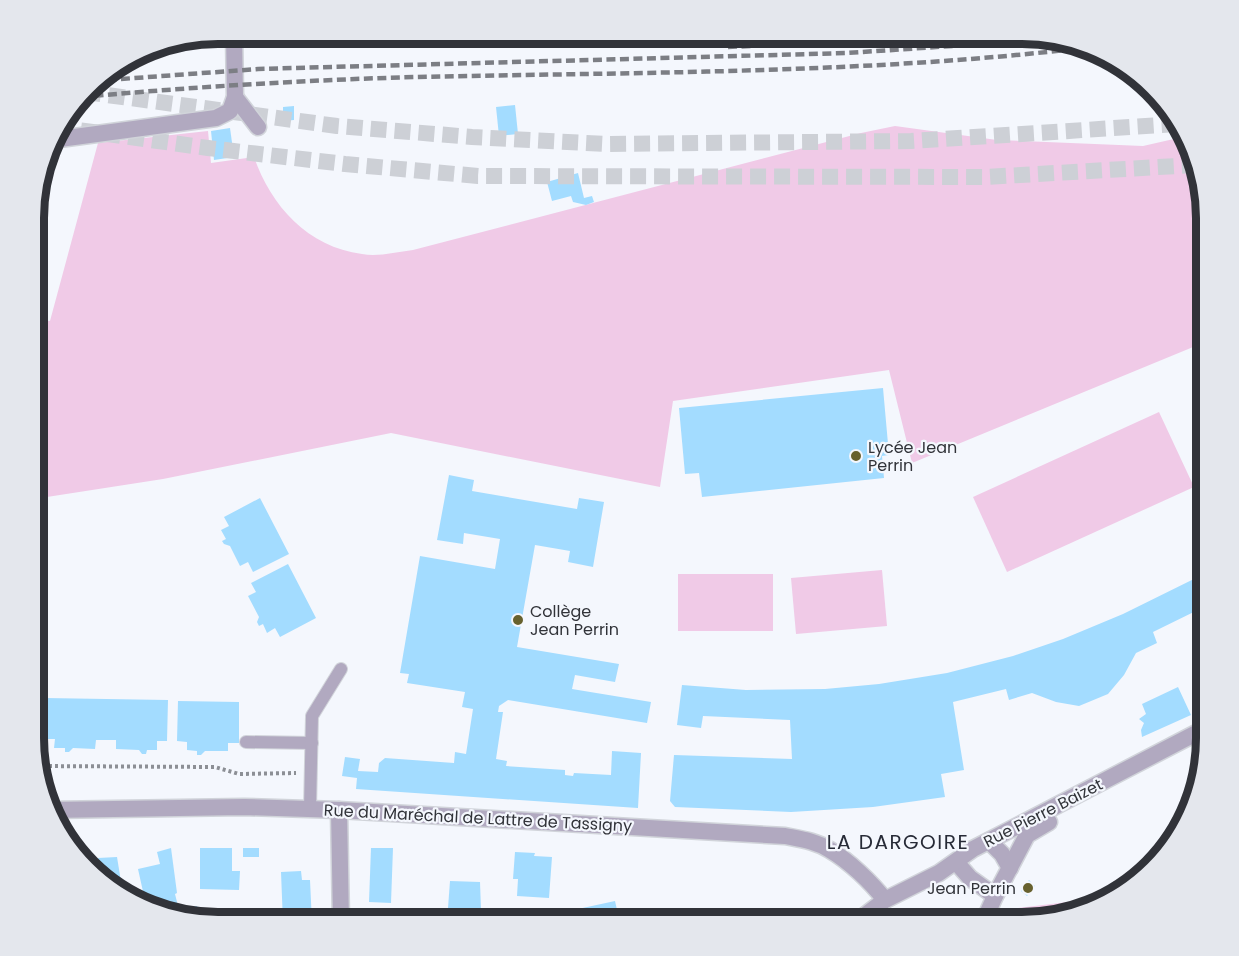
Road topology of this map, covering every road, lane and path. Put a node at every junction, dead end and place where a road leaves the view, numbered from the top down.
1 (234, 44) edge
2 (235, 98) junction
3 (258, 127) dead end
4 (63, 139) edge
5 (341, 669) dead end
6 (1195, 734) edge
7 (246, 742) dead end
8 (312, 743) junction
9 (46, 766) edge
10 (312, 773) junction
11 (1072, 799) junction
12 (310, 809) junction
13 (59, 810) edge
14 (339, 810) junction
15 (989, 841) junction
16 (956, 862) junction
17 (1010, 868) junction
18 (995, 896) junction
19 (885, 900) junction
20 (341, 912) edge
21 (869, 912) edge
22 (988, 912) edge

1 - 2 street
2 - 3 street
2 - 4 street
5 - 8 lane
6 - 11 street, Rue Pierre Baizet
7 - 8 lane
8 - 10 lane
9 - 10 path
10 - 12 lane
11 - 15 street, Rue Pierre Baizet
11 - 17 street
12 - 13 street, Rue du Maréchal de Lattre de Tassigny
12 - 14 street, Rue du Maréchal de Lattre de Tassigny
14 - 19 street, Rue du Maréchal de Lattre de Tassigny
14 - 20 street
15 - 16 street, Rue Pierre Baizet
15 - 17 street
16 - 18 street
16 - 19 street, Rue Pierre Baizet
17 - 18 street
18 - 22 street
19 - 21 street, Rue Pierre Baizet

